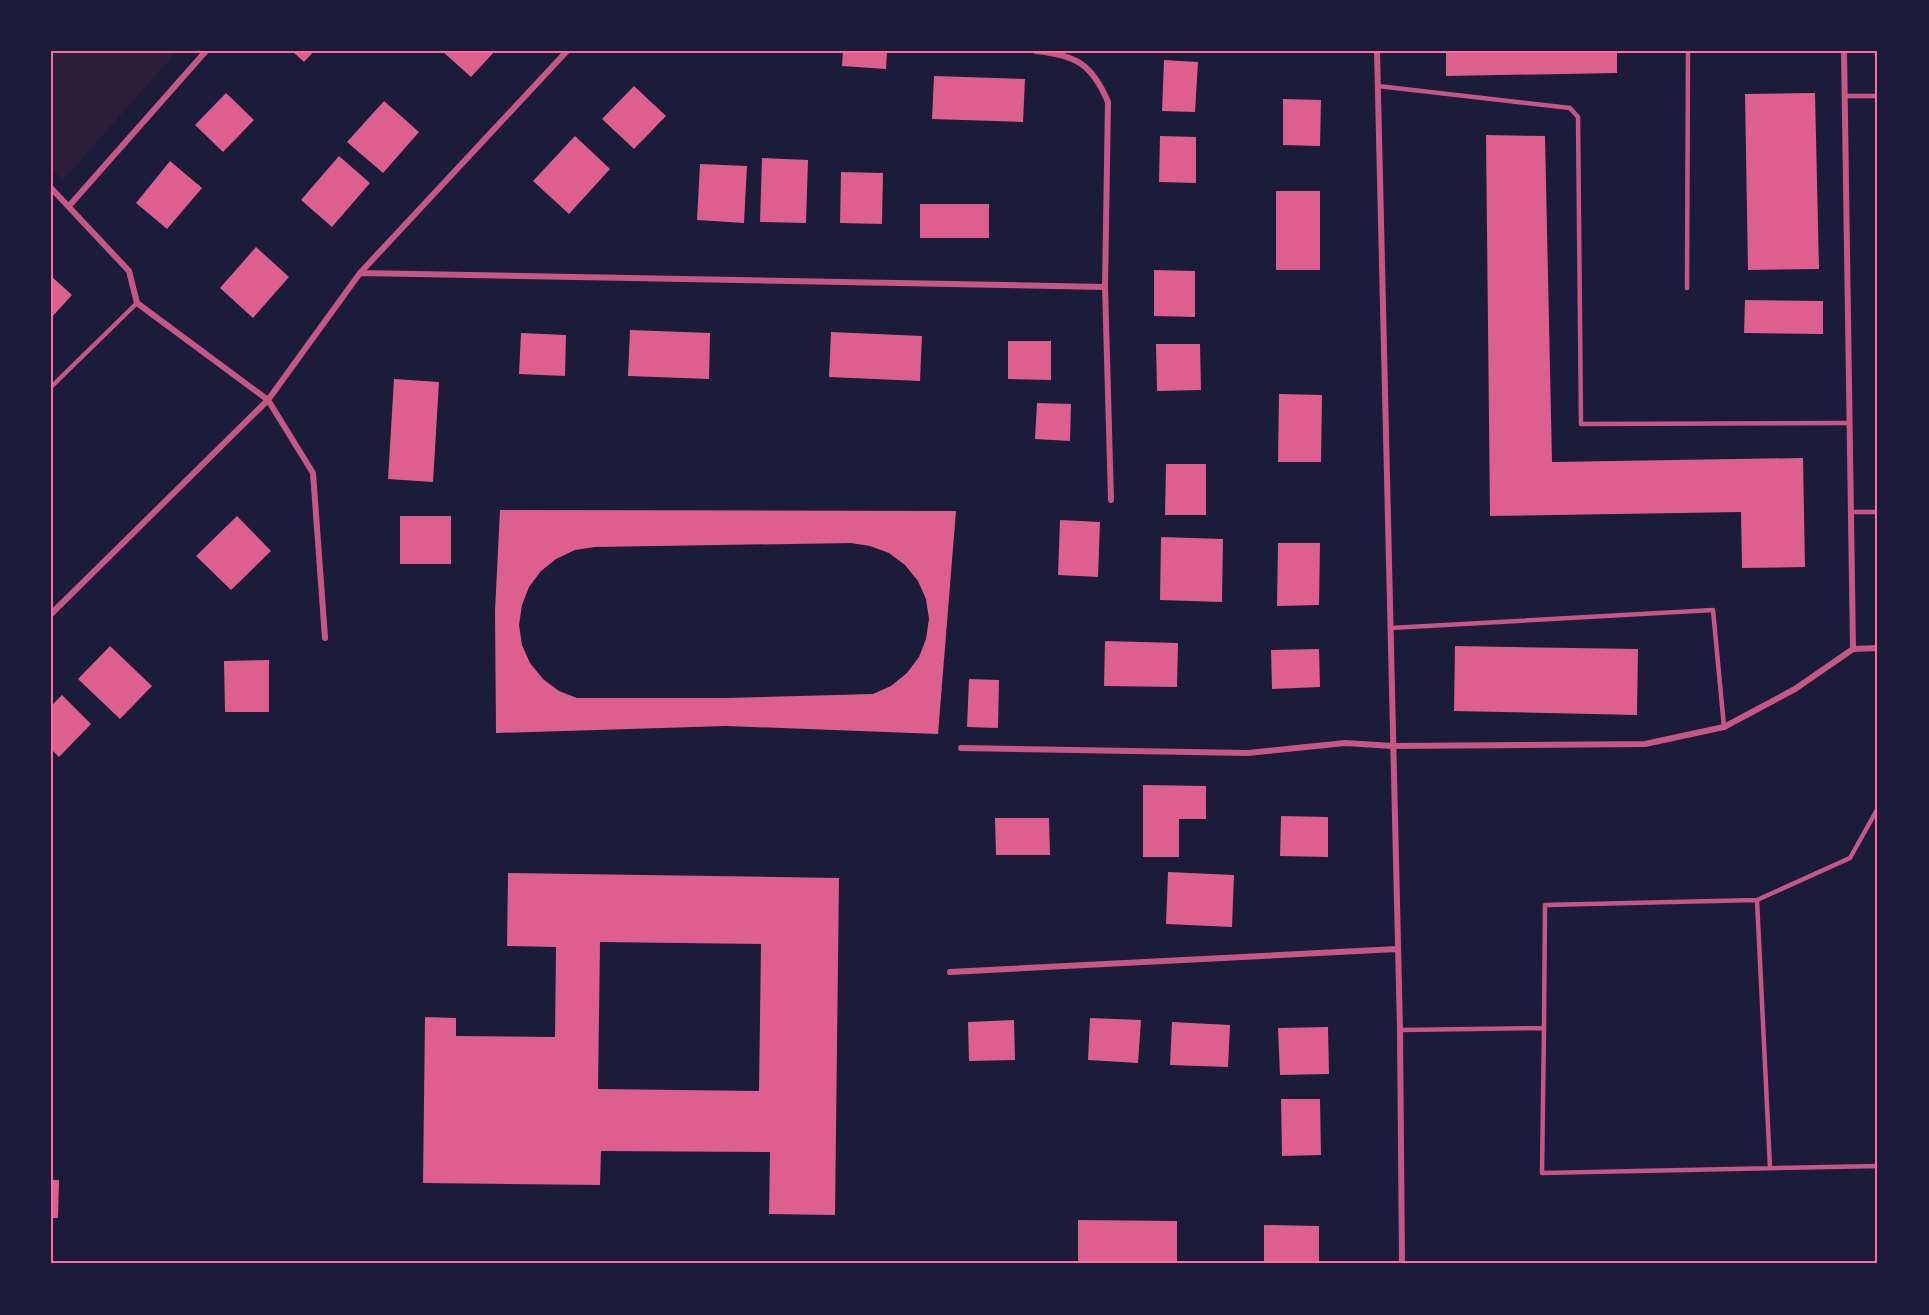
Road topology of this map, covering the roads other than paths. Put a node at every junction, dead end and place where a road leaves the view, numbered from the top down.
1 (206, 51) edge
2 (567, 51) edge
3 (1036, 51) edge
4 (1377, 51) edge
5 (1688, 51) edge
6 (1845, 51) edge
7 (1378, 86) junction
8 (1845, 96) junction
9 (1878, 96) edge
10 (51, 188) edge
11 (69, 206) junction
12 (360, 273) junction
13 (1105, 287) junction
14 (1687, 288) dead end
15 (137, 303) junction
16 (51, 387) edge
17 (268, 400) junction
18 (1848, 423) junction
19 (1111, 500) dead end
20 (1852, 512) junction
21 (1878, 512) edge
22 (51, 614) edge
23 (1391, 628) junction
24 (326, 638) dead end
25 (1878, 648) edge
26 (1853, 649) junction
27 (1724, 727) junction
28 (1394, 746) junction
29 (961, 748) dead end
30 (1878, 808) edge
31 (1757, 900) junction
32 (1397, 949) junction
33 (950, 972) dead end
34 (1544, 1028) junction
35 (1400, 1030) junction
36 (1878, 1166) edge
37 (1770, 1167) junction
38 (1402, 1264) edge

1 - 11 street
2 - 12 street
3 - 13 street
4 - 7 street
5 - 14 lane
6 - 8 street
7 - 18 lane
7 - 23 street
8 - 9 lane
8 - 18 street
10 - 11 street
11 - 15 street
12 - 13 street
12 - 17 street
13 - 19 street
15 - 16 lane
15 - 17 street
17 - 22 street
17 - 24 street
18 - 20 street
20 - 21 lane
20 - 26 street
23 - 27 lane
23 - 28 street
25 - 26 street
26 - 27 street
27 - 28 street
28 - 29 street
28 - 32 street
30 - 31 lane
31 - 34 lane
31 - 37 lane
32 - 33 street
32 - 35 street
34 - 35 lane
34 - 37 lane
35 - 38 street
36 - 37 lane

